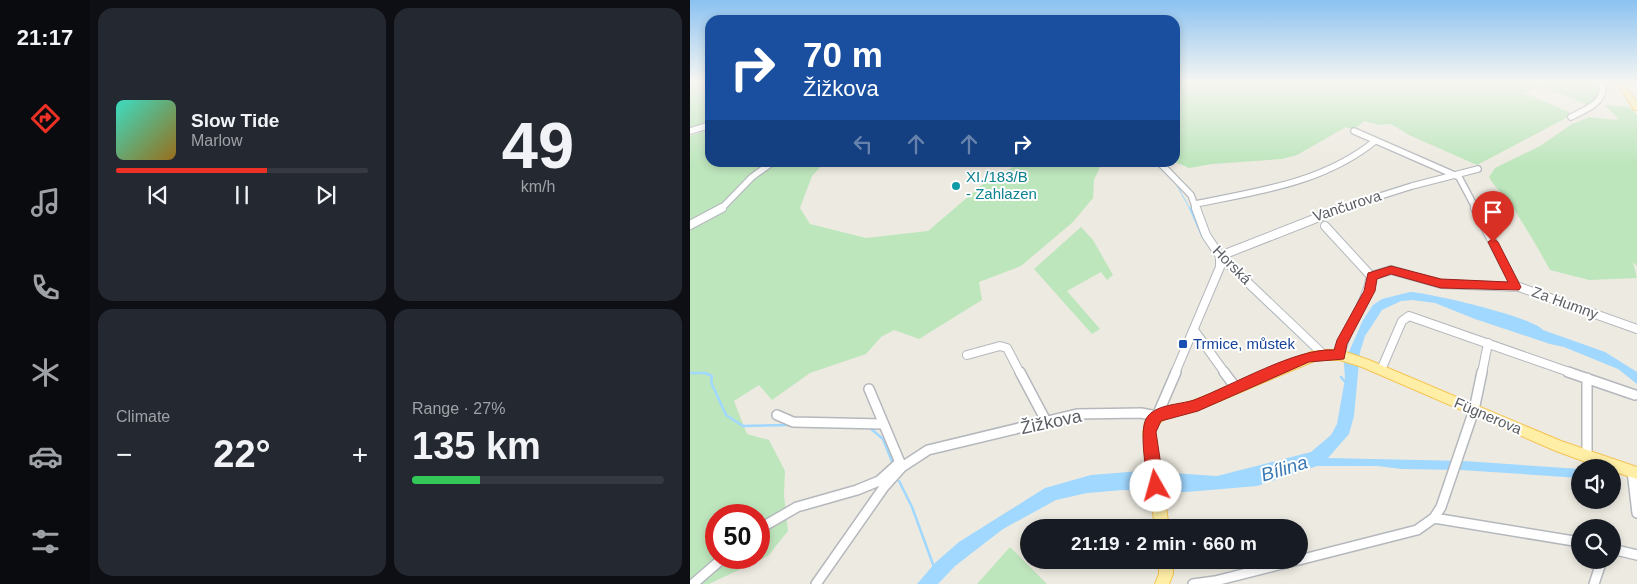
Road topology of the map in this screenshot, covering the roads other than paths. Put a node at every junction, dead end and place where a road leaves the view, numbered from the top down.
1 (1587, 109) edge
2 (1571, 117) dead end
3 (705, 126) edge
4 (690, 131) edge
5 (1354, 131) dead end
6 (1375, 140) junction
7 (766, 167) edge
8 (1164, 167) edge
9 (1478, 170) dead end
10 (1454, 174) junction
11 (1195, 204) junction
12 (690, 225) edge
13 (1325, 226) dead end
14 (1220, 256) junction
15 (1372, 276) junction
16 (1516, 287) junction
17 (1637, 329) edge
18 (1194, 330) junction
19 (1488, 343) junction
20 (1323, 354) junction
21 (967, 355) dead end
22 (1342, 356) junction
23 (1381, 370) junction
24 (1587, 378) junction
25 (869, 388) dead end
26 (1236, 388) junction
27 (1635, 394) dead end
28 (1474, 410) junction
29 (777, 415) dead end
30 (1157, 416) junction
31 (1046, 421) junction
32 (883, 424) junction
33 (1587, 456) junction
34 (901, 464) junction
35 (1633, 477) edge
36 (1637, 513) edge
37 (1434, 518) junction
38 (1160, 519) edge
39 (770, 523) edge
40 (1571, 541) edge
41 (1621, 551) edge
42 (1637, 555) edge
43 (1308, 557) edge
44 (710, 569) edge
45 (1166, 569) edge
46 (1262, 569) edge
47 (1599, 569) edge
48 (693, 584) edge
49 (816, 584) edge
50 (1162, 584) edge
51 (1194, 584) edge
52 (1594, 584) edge

1 - 2 street
3 - 4 street
5 - 6 street
6 - 10 street
6 - 11 street
7 - 12 street
8 - 11 street, Horská
9 - 10 street, Vančurova
10 - 14 street, Vančurova
10 - 16 street
11 - 14 street, Horská
13 - 15 street
14 - 18 street
14 - 20 street, Horská
15 - 16 street, Za Humny
15 - 22 street
16 - 17 street, Za Humny
18 - 26 street
18 - 30 street
19 - 23 street
19 - 24 street
19 - 28 street
20 - 22 main road, Žižkova
20 - 26 main road, Žižkova
21 - 31 street
22 - 23 main road, Fügnerova
23 - 28 main road, Fügnerova
24 - 27 street
24 - 33 street
25 - 32 street
26 - 30 main road, Žižkova
28 - 33 main road, Fügnerova
28 - 37 street
29 - 32 street
30 - 31 street, Žižkova
30 - 38 main road
31 - 34 street, Žižkova
32 - 34 street
33 - 35 main road, Fügnerova
34 - 39 street
34 - 49 street, Žižkova
35 - 36 street
37 - 40 street
37 - 43 street
41 - 42 street
44 - 48 street
45 - 50 main road
46 - 51 street
47 - 52 street

